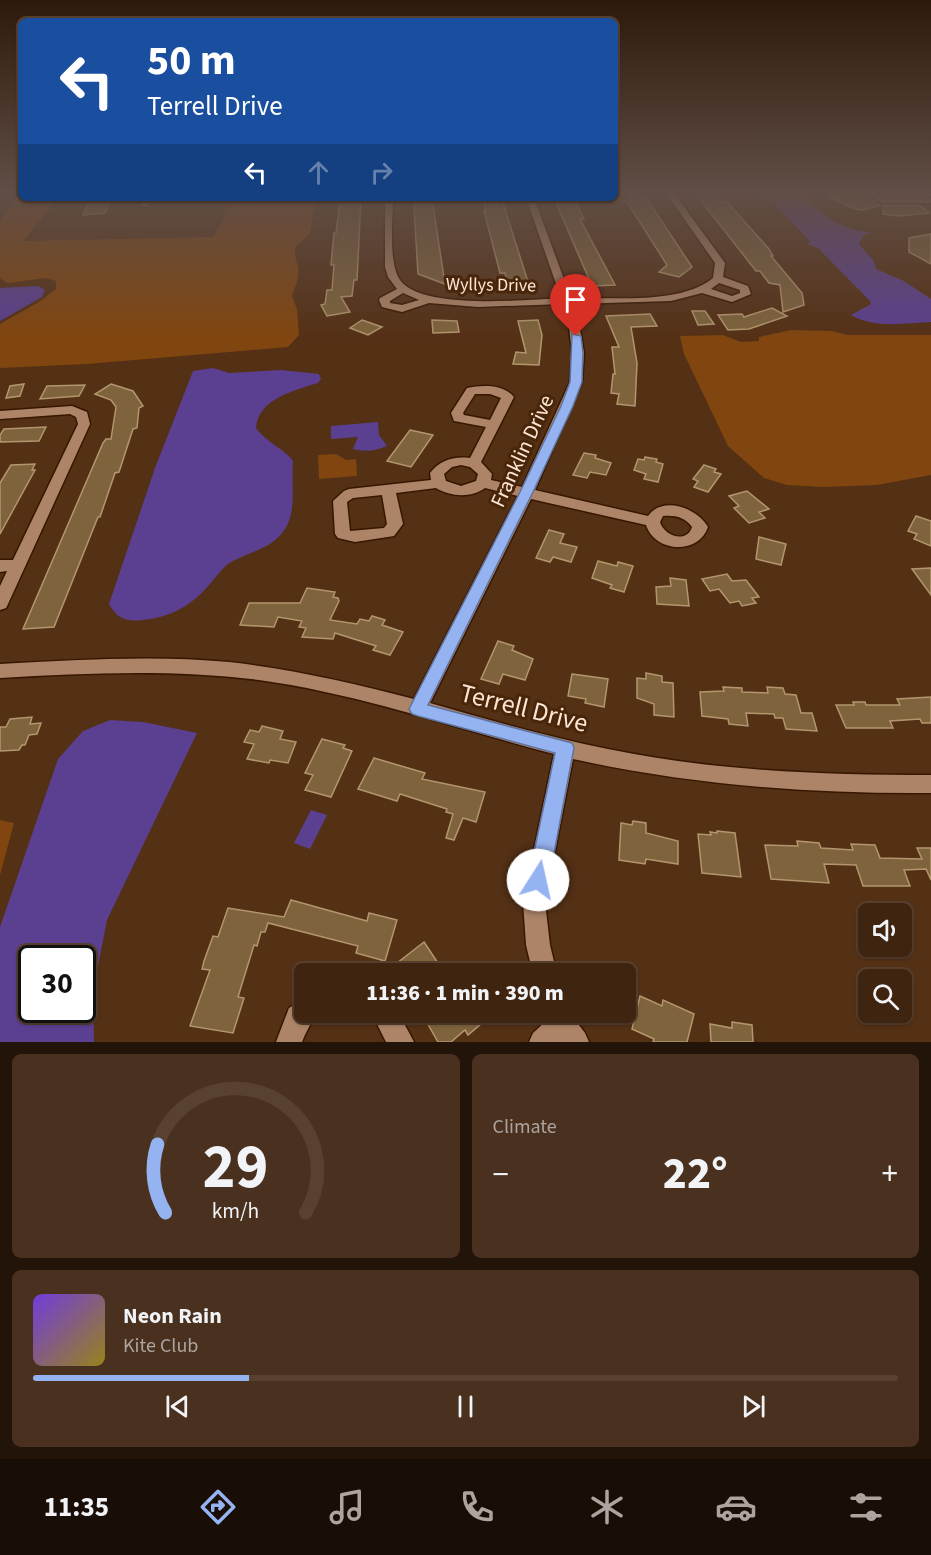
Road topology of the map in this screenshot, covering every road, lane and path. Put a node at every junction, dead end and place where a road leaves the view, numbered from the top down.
1 (390, 242) edge
2 (546, 242) edge
3 (706, 242) edge
4 (718, 279) junction
5 (404, 288) junction
6 (702, 290) junction
7 (429, 299) junction
8 (567, 301) junction
9 (0, 415) edge
10 (493, 425) dead end
11 (474, 463) junction
12 (439, 483) junction
13 (483, 483) junction
14 (388, 490) dead end
15 (527, 492) junction
16 (652, 522) dead end
17 (18, 565) junction
18 (0, 566) edge
19 (0, 604) edge
20 (0, 671) edge
21 (418, 709) junction
22 (565, 748) junction
23 (931, 784) edge
24 (542, 963) edge
25 (296, 1023) edge
26 (390, 1023) edge
27 (564, 1026) edge
28 (289, 1042) edge
29 (401, 1042) edge
30 (542, 1042) edge

1 - 5 street
2 - 8 street, Franklin Drive
3 - 4 street
4 - 6 street
4 - 6 street
5 - 7 street, Wyllys Drive
5 - 7 street
6 - 8 street, Wyllys Drive
7 - 8 street, Wyllys Drive
8 - 15 street, Franklin Drive
9 - 17 street
10 - 11 street
11 - 12 street
11 - 13 street
12 - 13 street
12 - 14 street
13 - 15 street
15 - 16 street
15 - 21 street, Franklin Drive
17 - 18 street
17 - 19 street
20 - 21 street, Terrell Drive
21 - 22 street, Terrell Drive
22 - 23 street, Terrell Drive
22 - 24 street
25 - 28 street
26 - 29 street
27 - 30 street

